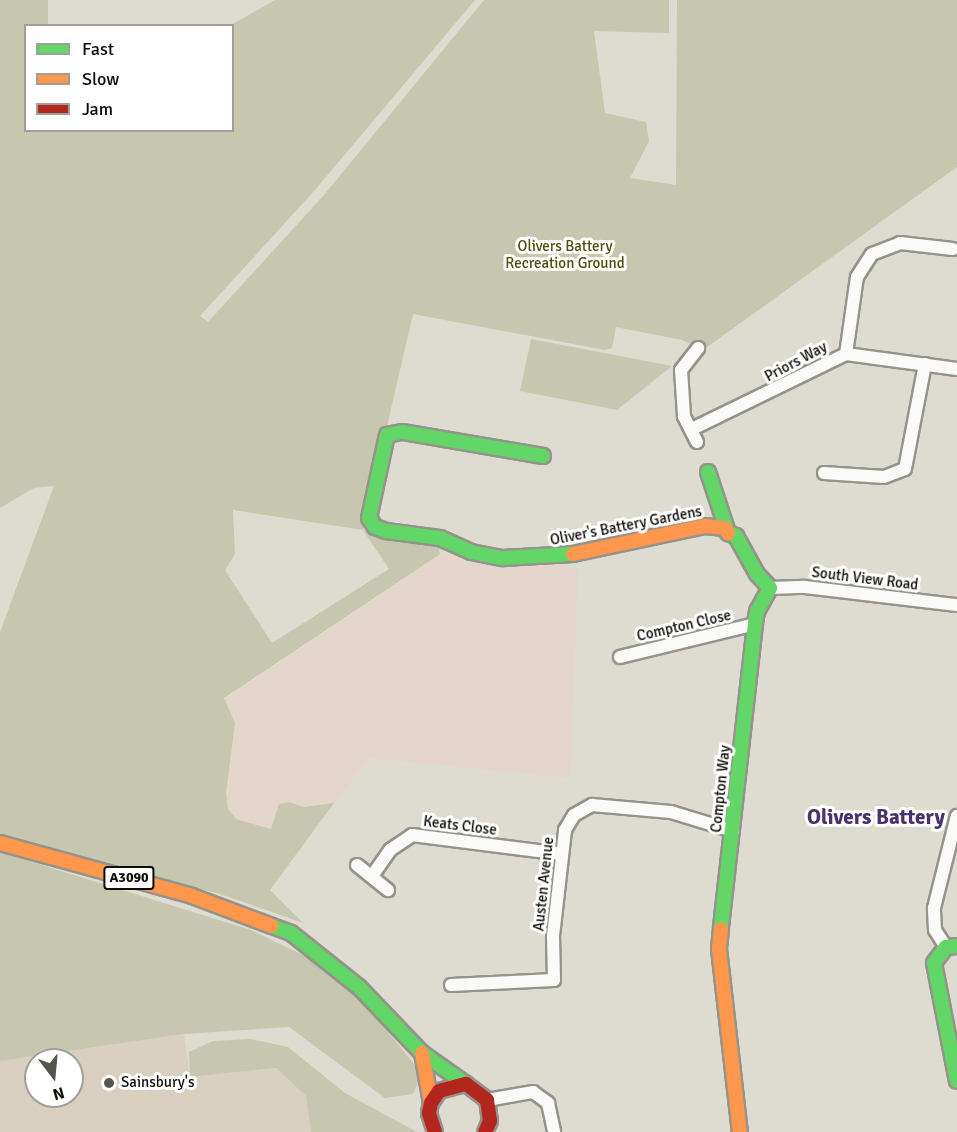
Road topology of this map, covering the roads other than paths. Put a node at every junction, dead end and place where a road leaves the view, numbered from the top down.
1 (953, 249) dead end
2 (698, 348) dead end
3 (846, 354) junction
4 (925, 364) junction
5 (957, 369) edge
6 (692, 429) junction
7 (697, 442) dead end
8 (543, 456) dead end
9 (708, 472) dead end
10 (824, 472) dead end
11 (728, 533) junction
12 (770, 588) junction
13 (957, 605) edge
14 (755, 624) junction
15 (620, 657) dead end
16 (957, 816) edge
17 (733, 831) junction
18 (0, 843) edge
19 (562, 854) junction
20 (357, 865) dead end
21 (372, 876) junction
22 (388, 890) dead end
23 (951, 947) edge
24 (451, 985) dead end
25 (422, 1053) junction
26 (957, 1081) edge
27 (466, 1084) junction
28 (488, 1100) junction
29 (431, 1103) junction
30 (435, 1132) edge
31 (486, 1132) edge
32 (554, 1132) edge
33 (740, 1132) edge

1 - 3 street
2 - 6 street
3 - 4 street, Priors Way
3 - 6 street, Priors Way
4 - 5 street, Priors Way
4 - 10 street
6 - 7 street
8 - 11 street, Oliver's Battery Gardens
9 - 11 street
11 - 12 street
12 - 13 street, South View Road
12 - 14 street, Compton Way
14 - 15 street, Compton Close
14 - 17 street, Compton Way
16 - 23 street
17 - 19 street, Austen Avenue
17 - 33 street, Compton Way
18 - 25 street, A3090
19 - 21 street, Keats Close
19 - 24 street, Austen Avenue
20 - 21 street
21 - 22 street
23 - 26 street
25 - 27 street, A3090
25 - 29 street
27 - 28 street
27 - 29 street
28 - 31 street
28 - 32 street
29 - 30 street

